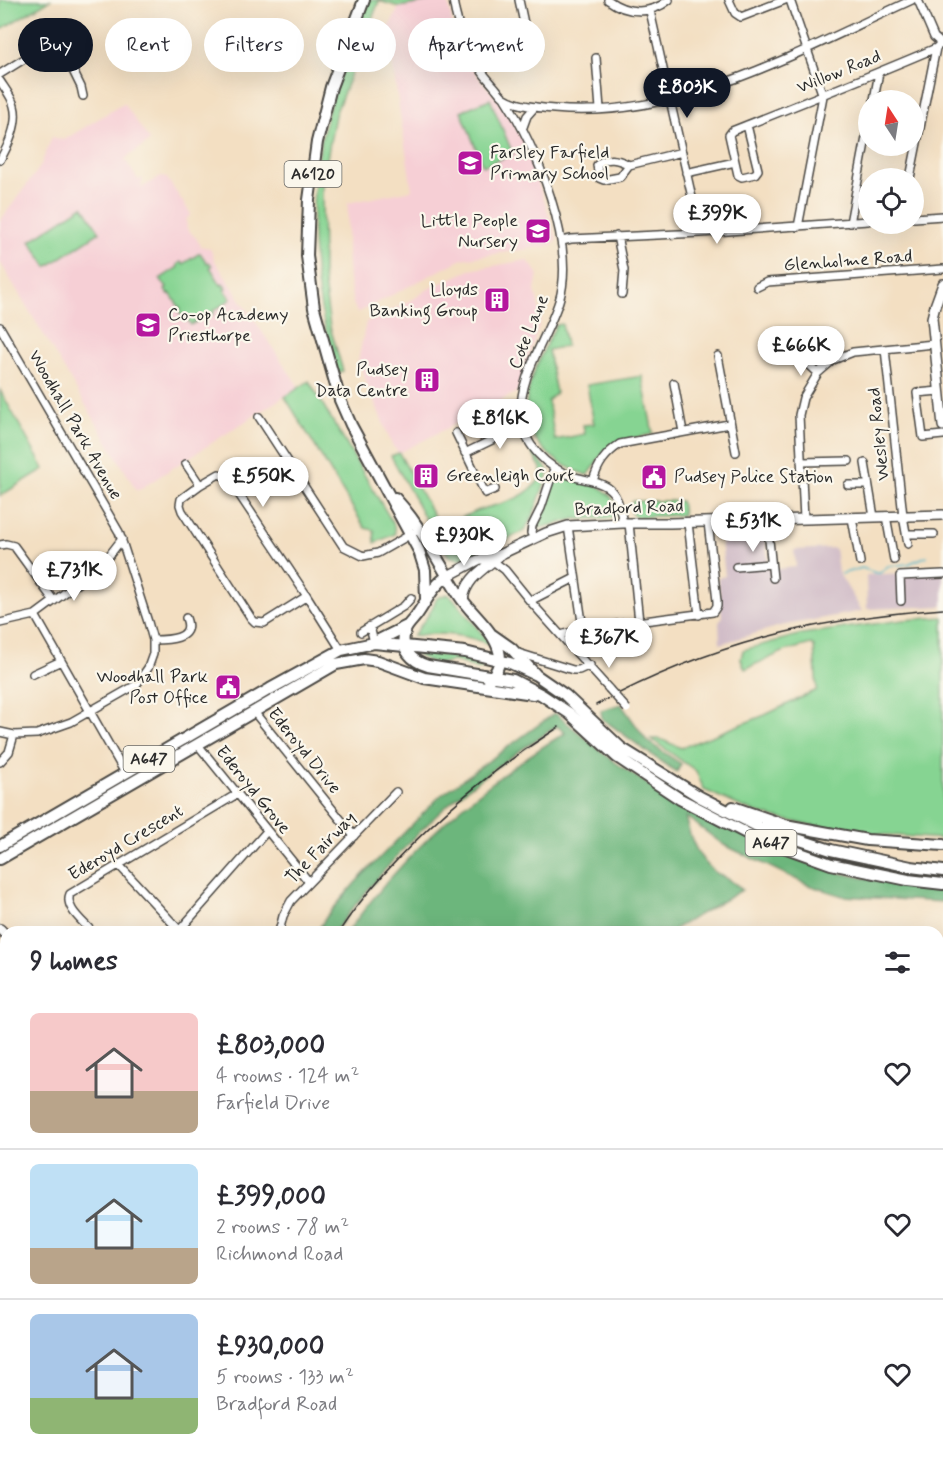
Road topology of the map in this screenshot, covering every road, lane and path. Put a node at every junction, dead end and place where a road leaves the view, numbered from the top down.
1 (364, 0) edge
2 (453, 0) edge
3 (519, 0) edge
4 (608, 0) edge
5 (669, 0) edge
6 (729, 0) edge
7 (785, 0) edge
8 (790, 0) edge
9 (912, 0) edge
10 (918, 0) edge
11 (650, 11) junction
12 (523, 18) edge
13 (940, 46) edge
14 (808, 47) junction
15 (596, 58) dead end
16 (18, 63) edge
17 (74, 72) edge
18 (879, 72) junction
19 (0, 74) edge
20 (0, 81) edge
21 (876, 90) edge
22 (83, 96) dead end
23 (823, 96) junction
24 (505, 99) junction
25 (670, 100) junction
26 (534, 107) junction
27 (600, 109) junction
28 (747, 125) junction
29 (523, 127) junction
30 (682, 152) junction
31 (863, 156) edge
32 (0, 160) edge
33 (735, 162) junction
34 (629, 165) junction
35 (912, 168) edge
36 (686, 173) junction
37 (943, 216) edge
38 (924, 217) edge
39 (858, 222) edge
40 (850, 223) junction
41 (798, 227) junction
42 (700, 233) junction
43 (617, 236) junction
44 (562, 241) junction
45 (943, 269) edge
46 (613, 280) dead end
47 (623, 282) junction
48 (757, 287) dead end
49 (942, 290) edge
50 (622, 294) dead end
51 (0, 327) edge
52 (934, 344) junction
53 (788, 345) dead end
54 (885, 349) junction
55 (718, 356) dead end
56 (939, 357) edge
57 (818, 373) junction
58 (674, 383) dead end
59 (939, 391) junction
60 (259, 417) dead end
61 (729, 423) junction
62 (523, 425) junction
63 (943, 426) edge
64 (683, 432) junction
65 (456, 433) dead end
66 (943, 435) edge
67 (736, 452) dead end
68 (465, 453) junction
69 (849, 461) dead end
70 (801, 462) junction
71 (865, 463) dead end
72 (186, 464) dead end
73 (554, 469) junction
74 (593, 481) junction
75 (868, 484) junction
76 (200, 485) junction
77 (849, 485) dead end
78 (495, 489) dead end
79 (943, 515) edge
80 (886, 516) junction
81 (903, 516) junction
82 (874, 517) junction
83 (852, 518) junction
84 (804, 519) junction
85 (767, 521) junction
86 (708, 522) junction
87 (626, 523) junction
88 (688, 523) junction
89 (568, 526) junction
90 (415, 532) junction
91 (907, 534) junction
92 (934, 534) dead end
93 (534, 538) junction
94 (122, 539) junction
95 (908, 544) dead end
96 (0, 546) edge
97 (497, 558) junction
98 (894, 560) dead end
99 (860, 562) dead end
100 (771, 564) junction
101 (736, 567) dead end
102 (943, 574) edge
103 (448, 576) junction
104 (575, 578) junction
105 (773, 578) dead end
106 (307, 596) junction
107 (460, 596) junction
108 (411, 598) dead end
109 (426, 599) junction
110 (54, 601) junction
111 (530, 601) junction
112 (901, 601) dead end
113 (35, 615) junction
114 (699, 615) junction
115 (186, 618) dead end
116 (639, 622) junction
117 (0, 623) edge
118 (370, 626) junction
119 (407, 626) junction
120 (583, 629) junction
121 (361, 632) dead end
122 (491, 634) junction
123 (561, 635) junction
124 (153, 640) junction
125 (374, 643) junction
126 (405, 646) junction
127 (341, 650) junction
128 (514, 651) junction
129 (500, 659) junction
130 (61, 662) junction
131 (590, 665) junction
132 (33, 674) dead end
133 (536, 675) junction
134 (492, 677) junction
135 (471, 685) junction
136 (542, 695) junction
137 (627, 709) dead end
138 (254, 712) junction
139 (90, 713) junction
140 (0, 732) edge
141 (14, 735) junction
142 (198, 745) junction
143 (0, 762) edge
144 (125, 773) junction
145 (665, 776) junction
146 (396, 792) dead end
147 (237, 794) junction
148 (267, 831) junction
149 (354, 836) junction
150 (943, 845) edge
151 (0, 846) edge
152 (0, 859) edge
153 (118, 864) junction
154 (943, 871) edge
155 (309, 882) junction
156 (943, 885) edge
157 (87, 926) edge
158 (174, 926) edge
159 (182, 926) edge
160 (280, 926) edge

1 - 90 highway, A6120
2 - 24 street, Cote Lane
3 - 12 street
4 - 11 street
5 - 11 street
6 - 7 street
8 - 14 street
9 - 14 street
10 - 13 street
11 - 25 street
13 - 18 street, Willow Road
13 - 35 street
14 - 23 street
14 - 25 street
15 - 27 street
16 - 19 street
17 - 22 street
18 - 21 street
18 - 23 street, Willow Road
20 - 32 street
23 - 28 street, Willow Road
23 - 41 street
24 - 26 street
24 - 29 street, Cote Lane
25 - 27 street
25 - 30 street
26 - 27 street
26 - 29 street
28 - 33 street
28 - 33 street
29 - 44 street, Cote Lane
30 - 34 street
30 - 36 street
31 - 40 street
33 - 36 street
34 - 34 street
36 - 42 street
37 - 38 street
39 - 40 street
40 - 41 street
41 - 42 street
42 - 43 street
43 - 44 street
43 - 47 street
44 - 62 street, Cote Lane
45 - 48 street, Glenholme Road
46 - 47 street
47 - 50 street
49 - 52 main road
51 - 94 street, Woodhall Park Avenue
52 - 54 street
52 - 56 main road
53 - 57 street
54 - 57 street
54 - 81 street, Wesley Road
55 - 61 street
56 - 59 main road
57 - 70 street
58 - 64 street
59 - 63 main road
59 - 66 street
60 - 90 street
61 - 64 street
61 - 67 street
62 - 68 street
62 - 73 street, Cote Lane
64 - 74 street
65 - 68 street
68 - 78 street
69 - 70 street
70 - 84 street
71 - 75 street
72 - 76 street
73 - 74 street, Cote Lane
73 - 93 street
74 - 87 street, Cote Lane
75 - 77 street
75 - 82 street
76 - 106 street
76 - 106 street
79 - 81 main road, Bradford Road
80 - 81 main road, Bradford Road
80 - 82 main road, Bradford Road
80 - 98 street
81 - 91 street, Wesley Road
82 - 83 main road, Bradford Road
83 - 84 main road, Bradford Road
83 - 99 street
84 - 85 main road, Bradford Road
85 - 86 main road, Bradford Road
85 - 100 street
86 - 88 main road, Bradford Road
86 - 114 street
87 - 88 main road, Bradford Road
87 - 89 main road, Bradford Road
87 - 116 street, Cote Lane
88 - 114 street
89 - 93 main road, Bradford Road
89 - 104 street
90 - 103 highway, A6120
90 - 109 highway, A6120
91 - 92 street
91 - 95 street, Wesley Road
93 - 97 main road, Bradford Road
94 - 110 street
94 - 124 street, Woodhall Park Avenue
96 - 110 street
97 - 103 main road, Bradford Road
97 - 107 main road, Bradford Road
97 - 111 street
100 - 101 street
100 - 105 street
102 - 112 street
103 - 107 highway
103 - 109 highway
104 - 111 street
104 - 120 street
106 - 127 street
107 - 109 highway
107 - 122 highway
108 - 118 street
109 - 119 highway
110 - 113 street
111 - 123 street
113 - 117 street
113 - 130 street
114 - 116 street
115 - 124 street
116 - 120 street
118 - 121 street
118 - 125 street
119 - 125 highway
119 - 126 highway
120 - 123 street
122 - 128 highway, A647
122 - 129 highway
123 - 131 street
124 - 139 street
125 - 126 highway, A647
125 - 127 highway, A647
126 - 129 highway, A647
126 - 134 highway
127 - 144 highway, A647
128 - 131 street
128 - 133 highway, A647
129 - 133 highway, A647
129 - 134 highway
130 - 132 street
130 - 139 street
131 - 137 street, bridge
133 - 145 highway, A647
134 - 135 highway
134 - 136 highway
135 - 136 highway, A647
135 - 138 highway, A647
136 - 156 highway, A647
138 - 142 highway, A647
138 - 149 street, Ederoyd Drive
139 - 141 street
139 - 144 street
140 - 141 street
141 - 143 street
142 - 147 street, Ederoyd Grove
142 - 152 highway, A647
144 - 151 highway, A647
145 - 150 highway
145 - 154 highway, A647
146 - 149 street, The Fairway
147 - 148 street, Ederoyd Grove
147 - 153 street, Ederoyd Crescent
148 - 155 street, Ederoyd Grove
148 - 159 street
149 - 155 street, The Fairway
153 - 157 street, Ederoyd Crescent
153 - 158 street
155 - 160 street, The Fairway

